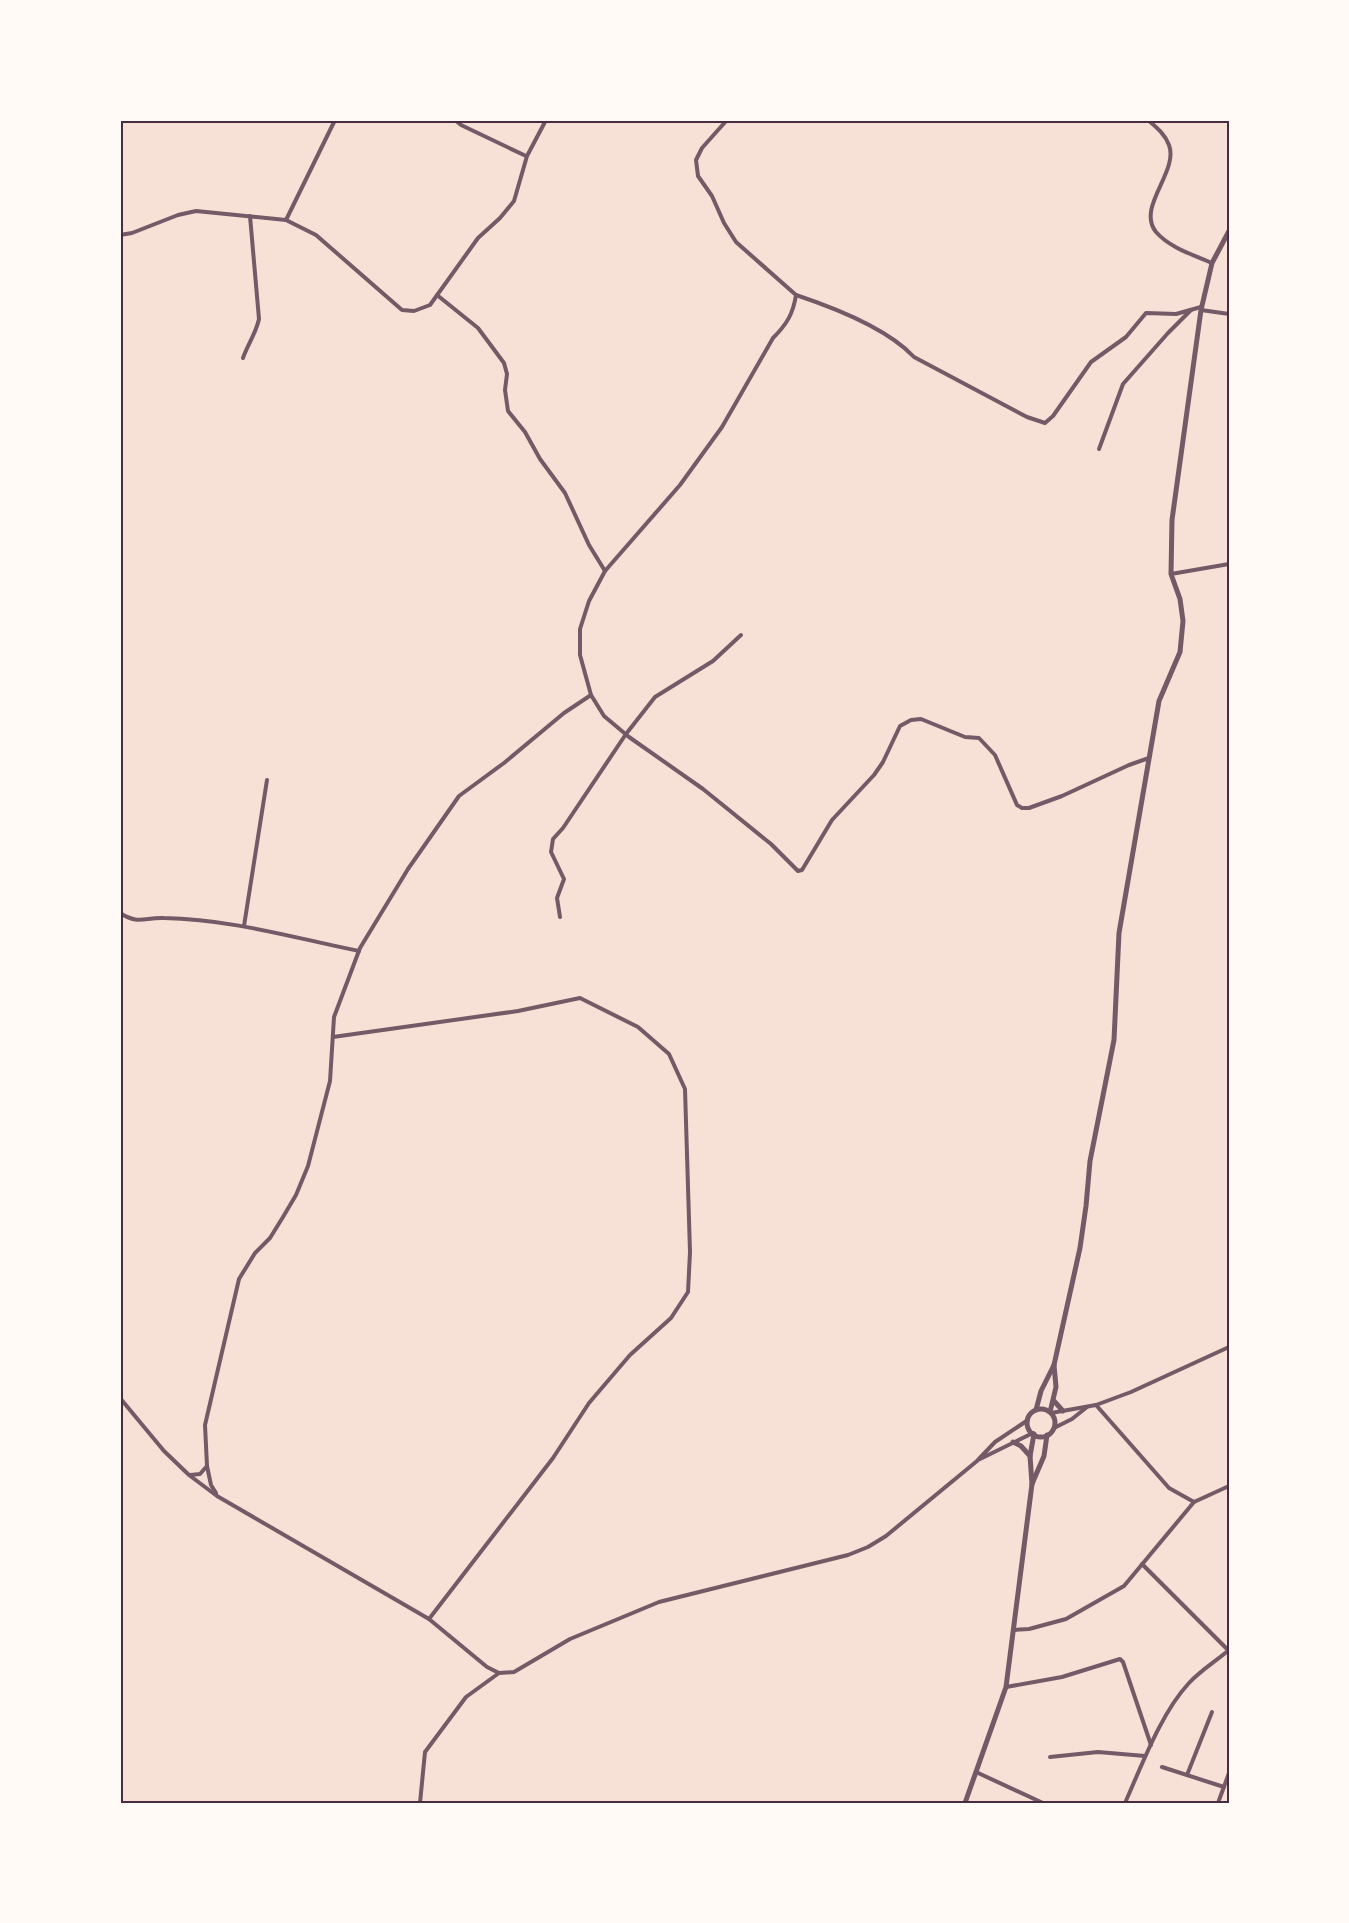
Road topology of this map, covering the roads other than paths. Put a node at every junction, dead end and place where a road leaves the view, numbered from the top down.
1 (335, 120) edge
2 (454, 120) edge
3 (546, 120) edge
4 (727, 120) edge
5 (1148, 120) edge
6 (526, 156) junction
7 (250, 216) junction
8 (286, 220) junction
9 (1229, 231) edge
10 (120, 235) edge
11 (1212, 263) junction
12 (437, 295) junction
13 (796, 295) junction
14 (1202, 308) junction
15 (1191, 310) junction
16 (1229, 314) edge
17 (243, 358) dead end
18 (1099, 449) dead end
19 (1229, 564) edge
20 (605, 571) junction
21 (1171, 574) junction
22 (741, 635) dead end
23 (591, 695) junction
24 (626, 734) junction
25 (1149, 758) junction
26 (267, 780) dead end
27 (120, 913) edge
28 (560, 916) dead end
29 (244, 926) junction
30 (359, 951) junction
31 (333, 1037) junction
32 (1229, 1347) edge
33 (1054, 1365) junction
34 (120, 1398) edge
35 (1054, 1401) junction
36 (1096, 1405) junction
37 (1088, 1407) junction
38 (1036, 1410) junction
39 (1062, 1411) junction
40 (1051, 1413) junction
41 (1028, 1420) junction
42 (1054, 1428) junction
43 (1034, 1434) junction
44 (1047, 1435) junction
45 (1013, 1442) junction
46 (1030, 1456) junction
47 (977, 1461) junction
48 (207, 1466) junction
49 (189, 1475) junction
50 (1032, 1484) junction
51 (1229, 1486) edge
52 (218, 1497) junction
53 (1194, 1502) junction
54 (1142, 1564) junction
55 (429, 1619) junction
56 (1014, 1630) junction
57 (1229, 1651) edge
58 (499, 1673) junction
59 (1006, 1687) junction
60 (1212, 1712) dead end
61 (1151, 1745) junction
62 (1145, 1756) junction
63 (1050, 1757) dead end
64 (1162, 1767) dead end
65 (976, 1772) junction
66 (1229, 1773) edge
67 (1188, 1775) junction
68 (1224, 1787) junction
69 (420, 1803) edge
70 (964, 1803) edge
71 (1043, 1803) edge
72 (1125, 1803) edge
73 (1218, 1803) edge

1 - 8 street
2 - 6 street
3 - 6 street
4 - 13 street
5 - 11 street
6 - 12 street
7 - 8 street
7 - 10 street
7 - 17 street
8 - 12 street
9 - 11 street
11 - 14 street
12 - 20 street
13 - 15 street
13 - 20 street
14 - 15 street
14 - 16 street
14 - 21 street
15 - 18 street
19 - 21 street
20 - 23 street
21 - 25 street
22 - 24 street
23 - 24 street
23 - 30 street
24 - 25 street
24 - 28 street
25 - 33 street
26 - 29 street
27 - 29 street
29 - 30 street
30 - 31 street
31 - 48 street
31 - 55 street
32 - 36 street
33 - 35 street
33 - 38 street
34 - 49 street
35 - 39 street
35 - 40 street
36 - 37 street
36 - 53 street
37 - 39 street
37 - 42 street
38 - 40 street
38 - 41 street
39 - 40 street
40 - 42 street
41 - 43 street
41 - 47 street
42 - 44 street
43 - 44 street
43 - 45 street
43 - 46 street
44 - 50 street
45 - 46 street
45 - 47 street
46 - 50 street
47 - 58 street
48 - 49 street
48 - 52 street
49 - 52 street
50 - 56 street
51 - 53 street
52 - 55 street
53 - 54 street
54 - 56 street
54 - 57 street
55 - 58 street
56 - 59 street
57 - 61 street
58 - 69 street
59 - 61 street
59 - 65 street
60 - 67 street
61 - 62 street
62 - 63 street
62 - 72 street
64 - 67 street
65 - 70 street
65 - 71 street
66 - 68 street
67 - 68 street
68 - 73 street

